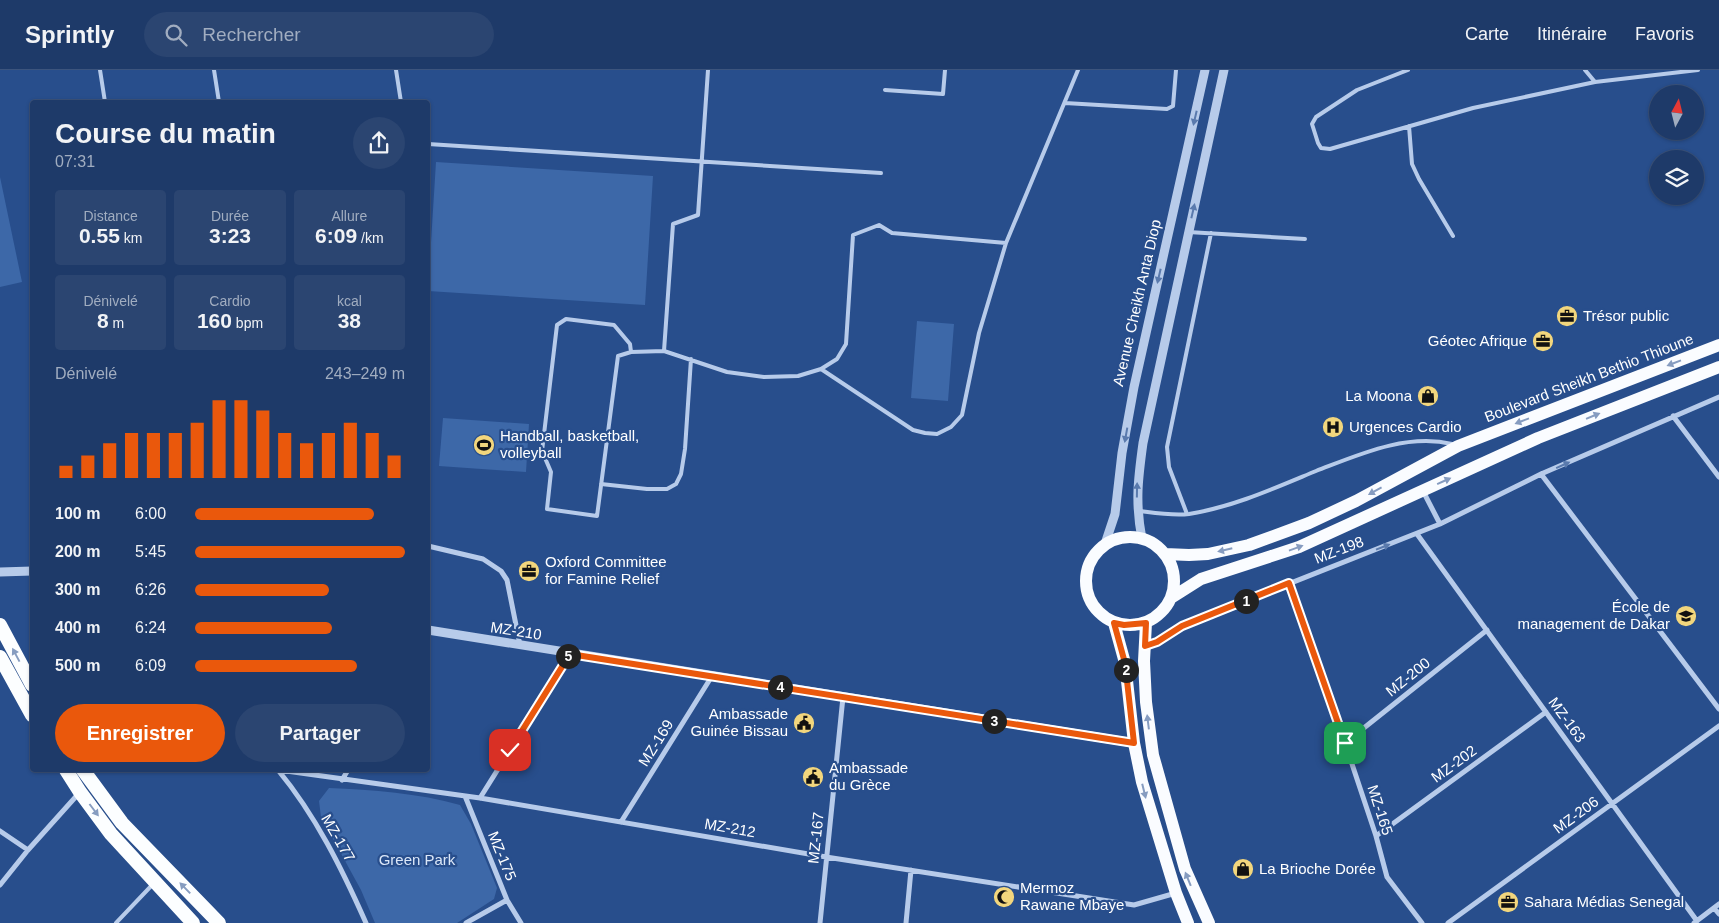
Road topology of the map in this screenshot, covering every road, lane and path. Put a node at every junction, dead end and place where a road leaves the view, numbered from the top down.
1 (100, 70) edge
2 (214, 70) edge
3 (396, 70) edge
4 (708, 70) edge
5 (945, 70) edge
6 (1078, 70) edge
7 (1176, 70) edge
8 (1205, 70) edge
9 (1224, 70) edge
10 (1408, 70) edge
11 (1585, 70) edge
12 (1665, 70) edge
13 (1698, 70) edge
14 (1660, 74) junction
15 (1595, 82) junction
16 (885, 90) dead end
17 (105, 100) edge
18 (219, 100) edge
19 (401, 100) edge
20 (1065, 103) junction
21 (1409, 126) junction
22 (430, 144) edge
23 (702, 162) junction
24 (881, 173) dead end
25 (1188, 232) junction
26 (1211, 233) junction
27 (1453, 236) dead end
28 (1305, 239) dead end
29 (1006, 243) junction
30 (1719, 345) edge
31 (664, 351) junction
32 (631, 352) junction
33 (691, 360) junction
34 (1719, 367) edge
35 (821, 369) junction
36 (1719, 396) edge
37 (1673, 416) junction
38 (1458, 446) junction
39 (1541, 474) junction
40 (1719, 477) edge
41 (601, 484) junction
42 (1423, 490) junction
43 (1137, 511) junction
44 (1187, 514) junction
45 (1440, 524) junction
46 (1417, 534) junction
47 (1142, 539) junction
48 (1105, 544) junction
49 (430, 546) edge
50 (1165, 554) junction
51 (30, 571) edge
52 (0, 572) edge
53 (1289, 583) junction
54 (1171, 598) junction
55 (1114, 623) junction
56 (1146, 623) junction
57 (0, 625) edge
58 (1487, 630) junction
59 (430, 632) edge
60 (520, 645) junction
61 (1145, 646) junction
62 (570, 654) junction
63 (0, 657) edge
64 (712, 676) junction
65 (30, 681) edge
66 (843, 697) junction
67 (1719, 709) edge
68 (30, 711) edge
69 (1546, 712) junction
70 (1719, 726) edge
71 (1134, 743) junction
72 (1345, 743) junction
73 (67, 772) edge
74 (84, 772) edge
75 (280, 772) edge
76 (291, 772) edge
77 (347, 772) edge
78 (342, 780) junction
79 (80, 792) junction
80 (465, 796) junction
81 (480, 798) junction
82 (1612, 804) junction
83 (621, 822) junction
84 (0, 831) edge
85 (1376, 836) junction
86 (28, 850) junction
87 (826, 857) junction
88 (911, 870) junction
89 (155, 881) junction
90 (0, 885) edge
91 (1176, 893) junction
92 (507, 900) junction
93 (1717, 906) edge
94 (1719, 914) edge
95 (1695, 922) edge
96 (116, 923) edge
97 (193, 923) edge
98 (219, 923) edge
99 (366, 923) edge
100 (466, 923) edge
101 (520, 923) edge
102 (820, 923) edge
103 (906, 923) edge
104 (1188, 923) edge
105 (1209, 923) edge
106 (1422, 923) edge
107 (1448, 923) edge

1 - 17 lane
2 - 18 lane
3 - 19 lane
4 - 23 lane
5 - 16 lane
6 - 20 lane
7 - 20 lane
8 -> 48 street, Avenue Cheikh Anta Diop
25 -> 9 street
10 - 21 lane
11 - 15 lane
12 - 14 lane
13 - 14 lane
14 - 15 lane
15 - 21 lane
20 - 29 lane
21 - 27 lane
22 - 23 lane
23 - 24 lane
23 - 31 lane
25 - 26 lane
43 -> 25 street
26 - 28 lane
26 - 44 lane
29 - 35 lane
29 - 35 lane
30 -> 38 main road, Boulevard Sheikh Bethio Thioune
31 - 32 lane
31 - 33 lane
32 - 41 lane
32 - 41 lane
33 - 35 lane
33 - 41 lane
42 -> 34 main road
36 - 37 street, MZ-198
39 -> 37 street, MZ-198
37 - 40 street
38 - 44 lane
38 -> 50 main road, Boulevard Sheikh Bethio Thioune
39 - 45 street, MZ-198
39 - 67 street
42 - 45 street
54 -> 42 main road
43 - 44 lane
43 - 47 street
45 - 46 street, MZ-198
53 -> 46 street, MZ-198
46 - 58 street, MZ-163
47 - 48 main road
47 - 50 main road
48 - 55 main road
49 - 60 street
50 - 54 main road
51 - 52 street
53 - 61 street, MZ-198
53 - 72 street, MZ-165
54 - 56 main road
55 - 56 main road
55 - 71 main road
56 - 61 main road
65 -> 57 highway
58 - 69 street, MZ-163
58 - 72 street, MZ-200
59 - 60 street, MZ-210
60 - 62 street, MZ-210
105 -> 61 main road
62 - 64 street, MZ-210
62 - 81 street
63 - 68 highway
64 - 66 street, MZ-210
64 - 83 street, MZ-169
66 - 71 street, MZ-210
66 - 87 street, MZ-167
69 - 82 street, MZ-163
69 - 85 street, MZ-202
70 - 82 street, MZ-206
71 -> 91 main road
72 - 85 street, MZ-165
73 - 79 highway
98 -> 74 highway
75 - 99 street, MZ-177
76 - 78 street, MZ-212
77 - 78 street
78 - 80 street, MZ-212
79 - 86 street
79 -> 89 highway
80 - 81 street, MZ-212
80 - 92 street, MZ-175
81 - 83 street, MZ-212
82 - 95 street, MZ-163
82 - 107 street, MZ-206
83 - 87 street, MZ-212
84 - 86 street
85 - 106 street, MZ-165
86 - 90 street
87 - 88 street, MZ-212
87 - 102 street, MZ-167
88 - 91 street, MZ-212
88 - 103 street
89 - 96 lane
89 - 97 highway
91 - 104 main road
92 - 100 street
92 - 101 street, MZ-175
93 - 94 street
93 - 95 street

